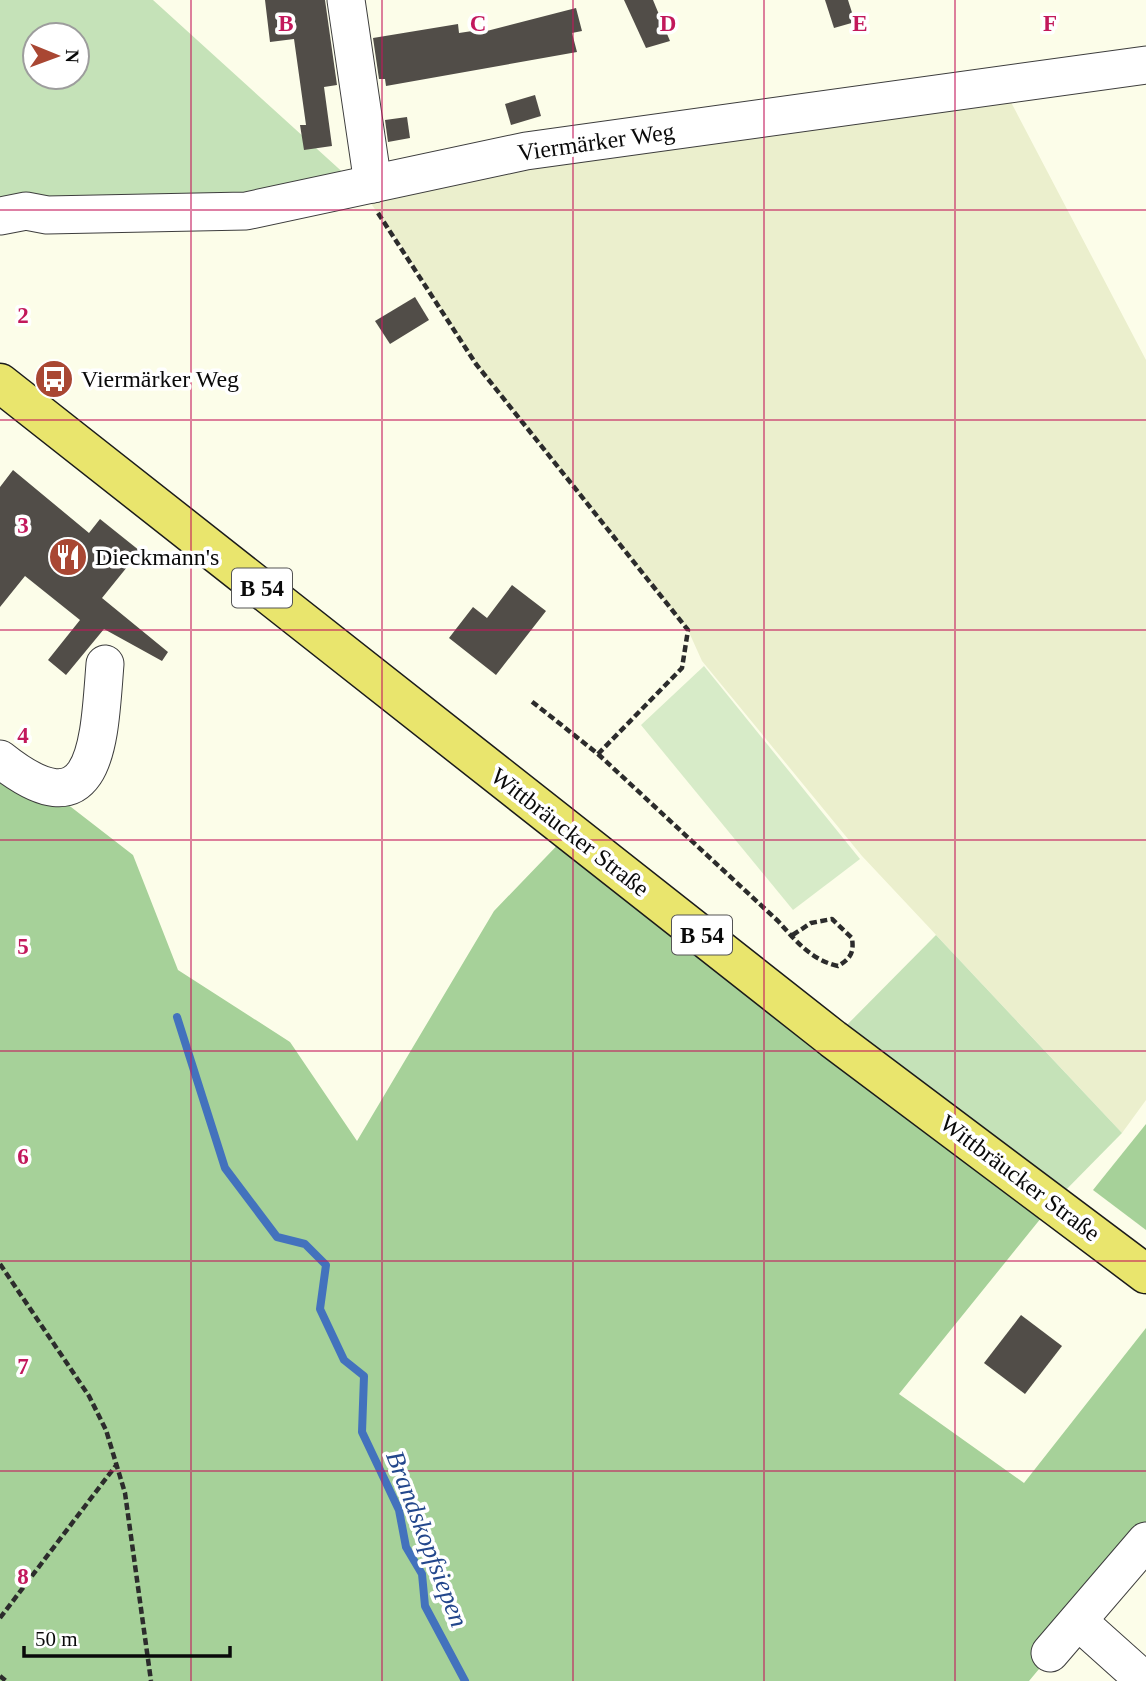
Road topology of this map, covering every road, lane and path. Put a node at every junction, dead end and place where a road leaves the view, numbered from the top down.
1 (346, 0) edge
2 (1146, 65) edge
3 (366, 185) junction
4 (47, 215) junction
5 (0, 216) edge
6 (0, 242) edge
7 (0, 383) edge
8 (105, 664) dead end
9 (530, 700) dead end
10 (598, 754) junction
11 (0, 759) edge
12 (791, 936) junction
13 (0, 1264) edge
14 (1146, 1274) edge
15 (117, 1463) junction
16 (1146, 1541) edge
17 (0, 1618) edge
18 (1078, 1621) junction
19 (1050, 1653) dead end
20 (0, 1676) edge
21 (6, 1681) edge
22 (151, 1681) edge
23 (1145, 1681) edge

1 - 3 street
2 - 3 street, Viermärker Weg
3 - 4 street, Viermärker Weg
3 - 10 path
4 - 5 street, Viermärker Weg
4 - 6 street
7 - 14 main road, Wittbräucker Straße / B 54
8 - 11 street
9 - 10 path
10 - 12 path
12 - 12 path
13 - 15 path
15 - 17 path
15 - 22 path
16 - 18 street
18 - 19 street
18 - 23 street
20 - 21 path

